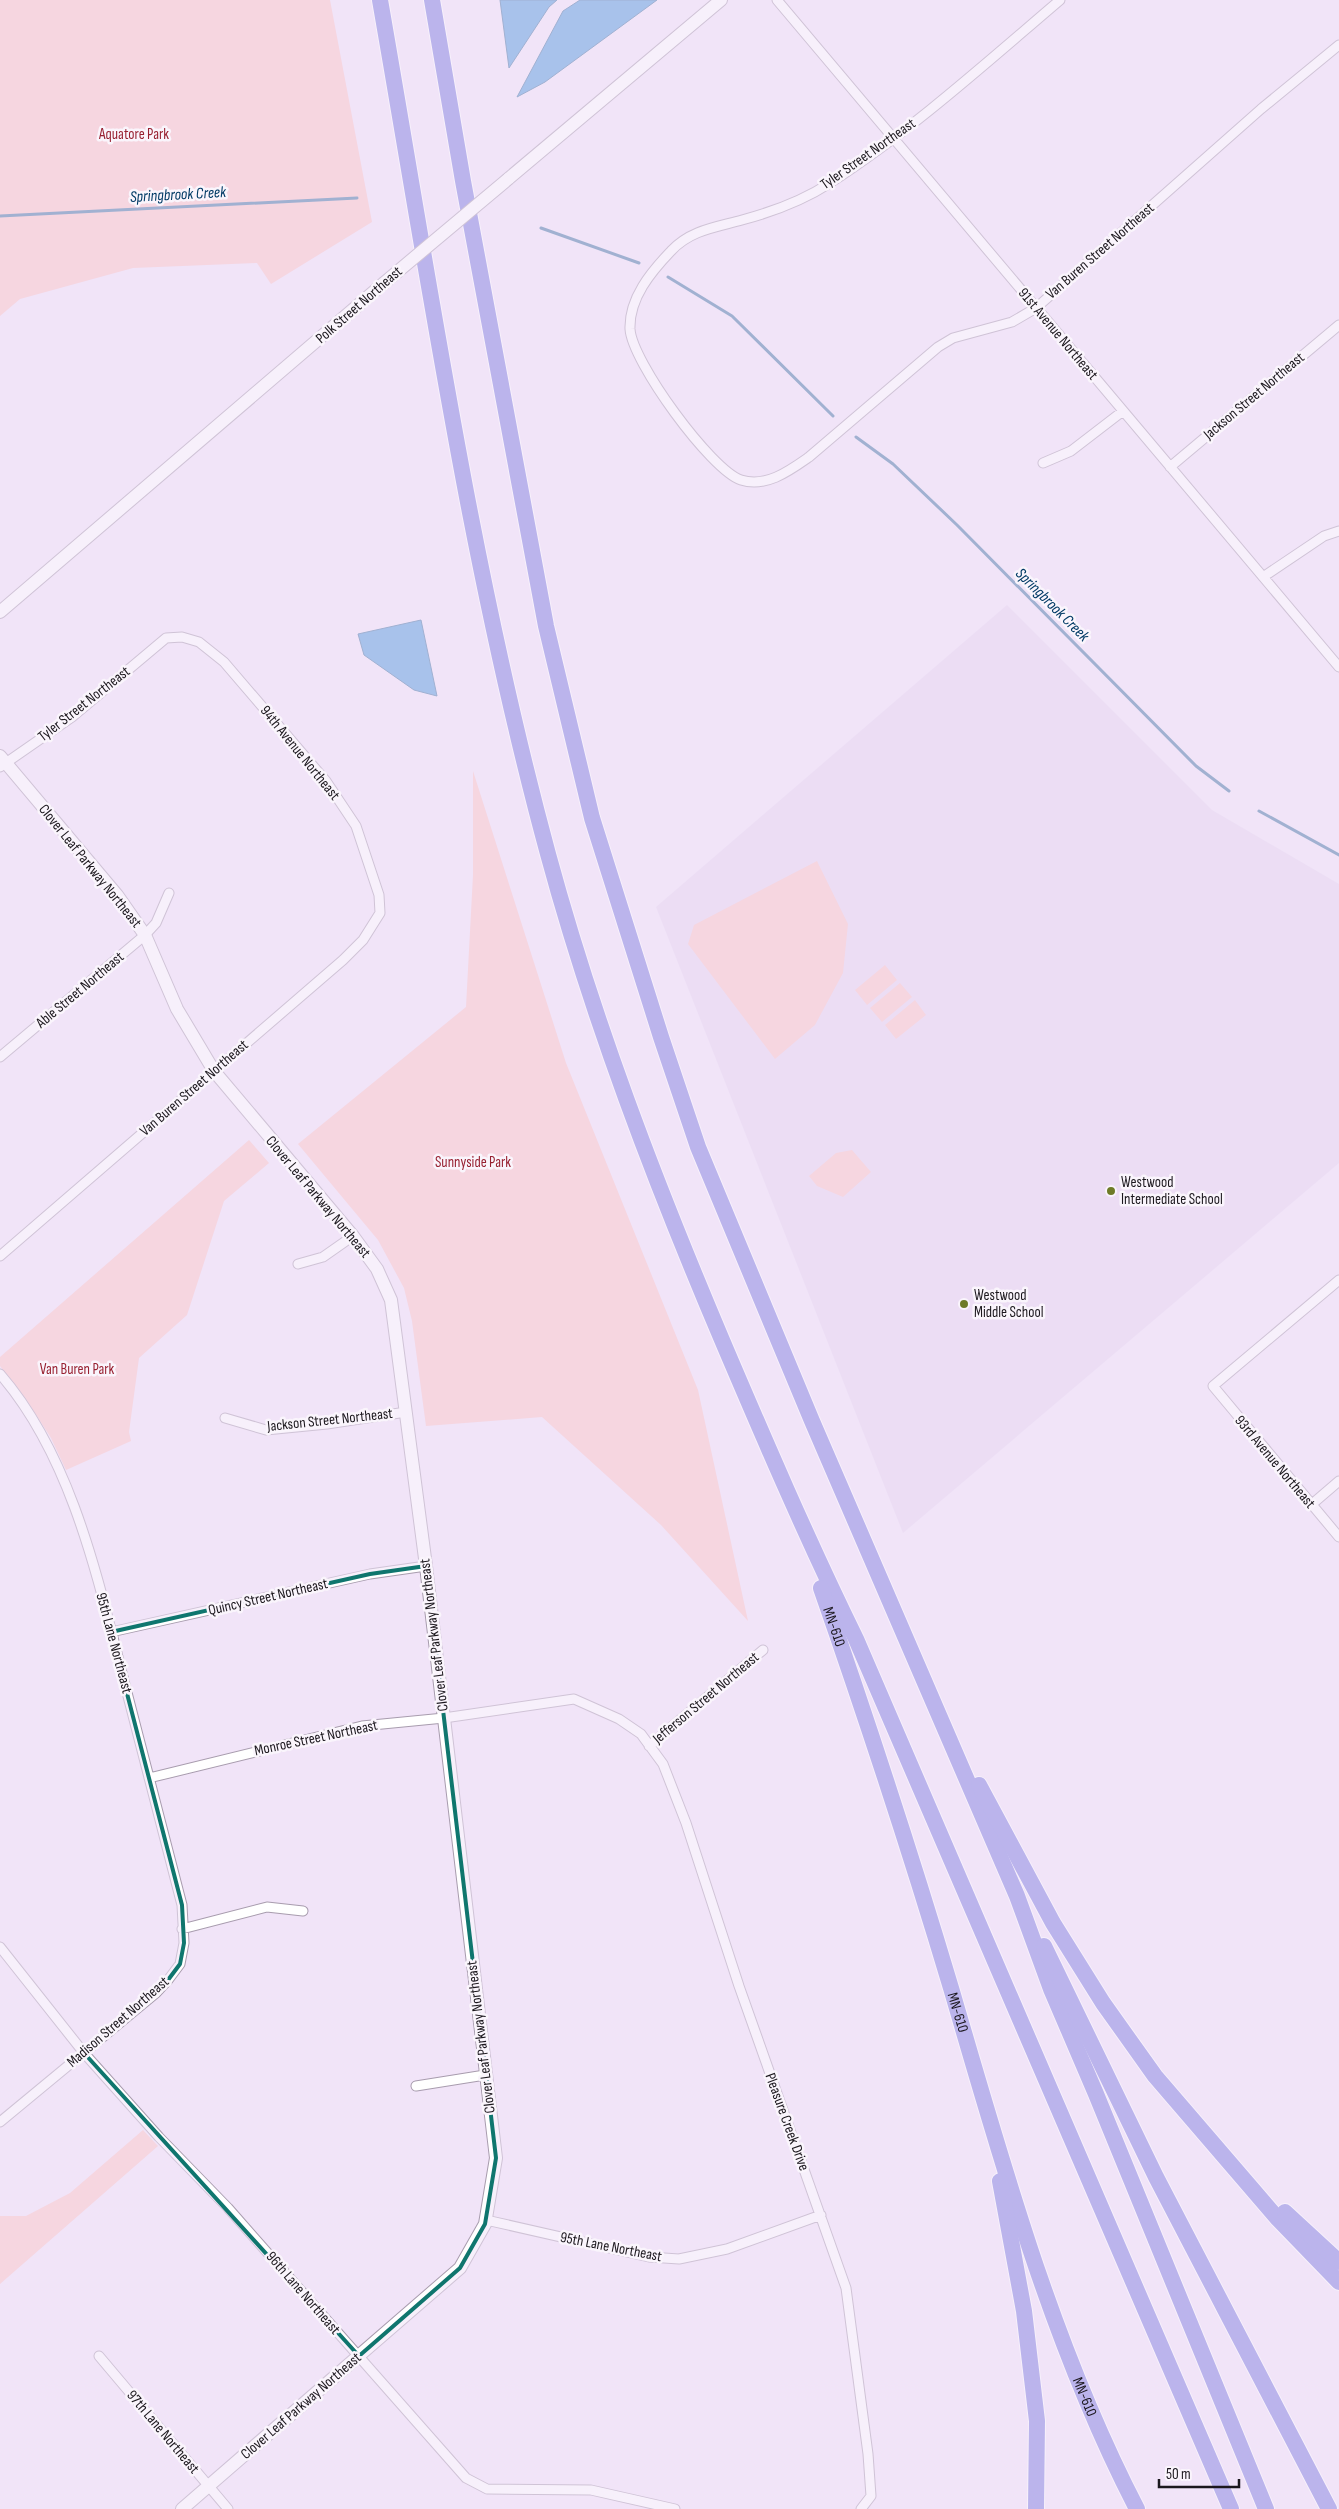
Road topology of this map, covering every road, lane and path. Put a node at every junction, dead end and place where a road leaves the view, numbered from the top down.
1 (380, 0) edge
2 (432, 0) edge
3 (721, 0) edge
4 (777, 0) edge
5 (1060, 0) edge
6 (1339, 45) edge
7 (894, 139) junction
8 (1036, 308) junction
9 (1339, 326) edge
10 (1123, 411) junction
11 (698, 441) joint
12 (1042, 463) dead end
13 (1170, 467) junction
14 (1339, 531) edge
15 (1263, 577) junction
16 (0, 612) edge
17 (166, 638) joint
18 (1339, 667) edge
19 (2, 762) edge
20 (168, 893) dead end
21 (380, 914) joint
22 (146, 934) junction
23 (0, 1057) edge
24 (214, 1072) junction
25 (354, 1236) junction
26 (0, 1256) edge
27 (298, 1264) dead end
28 (1339, 1280) edge
29 (0, 1374) edge
30 (406, 1412) junction
31 (225, 1418) dead end
32 (1339, 1481) edge
33 (1311, 1505) junction
34 (794, 1511) junction
35 (1339, 1537) edge
36 (426, 1566) junction
37 (112, 1632) junction
38 (763, 1650) dead end
39 (925, 1683) junction
40 (444, 1718) junction
41 (649, 1746) junction
42 (149, 1778) junction
43 (1016, 1896) junction
44 (303, 1911) dead end
45 (182, 1929) junction
46 (0, 1947) edge
47 (84, 2053) junction
48 (485, 2075) junction
49 (416, 2086) dead end
50 (0, 2122) edge
51 (990, 2122) junction
52 (1229, 2162) junction
53 (821, 2215) junction
54 (486, 2220) junction
55 (1339, 2262) edge
56 (1339, 2282) edge
57 (98, 2356) dead end
58 (359, 2356) junction
59 (209, 2486) junction
60 (182, 2509) edge
61 (228, 2509) edge
62 (675, 2509) edge
63 (862, 2509) edge
64 (1036, 2509) edge
65 (1137, 2509) edge
66 (1231, 2509) edge
67 (1266, 2509) edge
68 (1329, 2509) edge

1 - 34 highway
2 - 39 highway
3 - 16 street, Polk Street Northeast, bridge
4 - 7 street, 91st Avenue Northeast
5 - 7 street, Tyler Street Northeast
6 - 8 street, Van Buren Street Northeast
7 - 8 street, 91st Avenue Northeast
7 - 11 street, Tyler Street Northeast
8 - 10 street, 91st Avenue Northeast
8 - 11 street, Van Buren Street Northeast
9 - 13 street, Jackson Street Northeast
10 - 12 street
10 - 13 street, 91st Avenue Northeast
13 - 15 street, 91st Avenue Northeast
14 - 15 street
15 - 18 street, 91st Avenue Northeast
17 - 19 street, Tyler Street Northeast
17 - 21 street, 94th Avenue Northeast
19 - 22 street, Clover Leaf Parkway Northeast
20 - 22 street, Able Street Northeast
21 - 24 street, Van Buren Street Northeast
22 - 23 street, Able Street Northeast
22 - 24 street, Clover Leaf Parkway Northeast
24 - 25 street, Clover Leaf Parkway Northeast
24 - 26 street, Van Buren Street Northeast
25 - 27 street
25 - 30 street, Clover Leaf Parkway Northeast
28 - 33 street, 93rd Avenue Northeast
29 - 37 street, 95th Lane Northeast
30 - 31 street, Jackson Street Northeast
30 - 36 street, Clover Leaf Parkway Northeast
32 - 33 street
33 - 35 street, 93rd Avenue Northeast
34 - 51 highway, MN-610
34 - 66 highway
36 - 37 street, Quincy Street Northeast
36 - 40 street, Clover Leaf Parkway Northeast
37 - 42 street, 95th Lane Northeast
38 - 41 street, Jefferson Street Northeast
39 - 43 highway
39 - 52 highway
40 - 41 street, Monroe Street Northeast
40 - 42 street, Monroe Street Northeast
40 - 48 street, Clover Leaf Parkway Northeast
41 - 53 street, Pleasure Creek Drive
42 - 45 street, 95th Lane Northeast
43 - 67 highway
43 - 68 highway
44 - 45 street
45 - 47 street, Madison Street Northeast
46 - 47 street, 96th Lane Northeast
47 - 50 street, Madison Street Northeast
47 - 58 street, 96th Lane Northeast
48 - 49 street
48 - 54 street, Clover Leaf Parkway Northeast
51 - 64 highway
51 - 65 highway, MN-610
52 - 55 highway
52 - 56 highway
53 - 54 street, 95th Lane Northeast
53 - 63 street, Pleasure Creek Drive
54 - 58 street, Clover Leaf Parkway Northeast
57 - 59 street, 97th Lane Northeast
58 - 59 street, Clover Leaf Parkway Northeast
58 - 62 street, 96th Lane Northeast
59 - 60 street, Clover Leaf Parkway Northeast
59 - 61 street, 97th Lane Northeast

